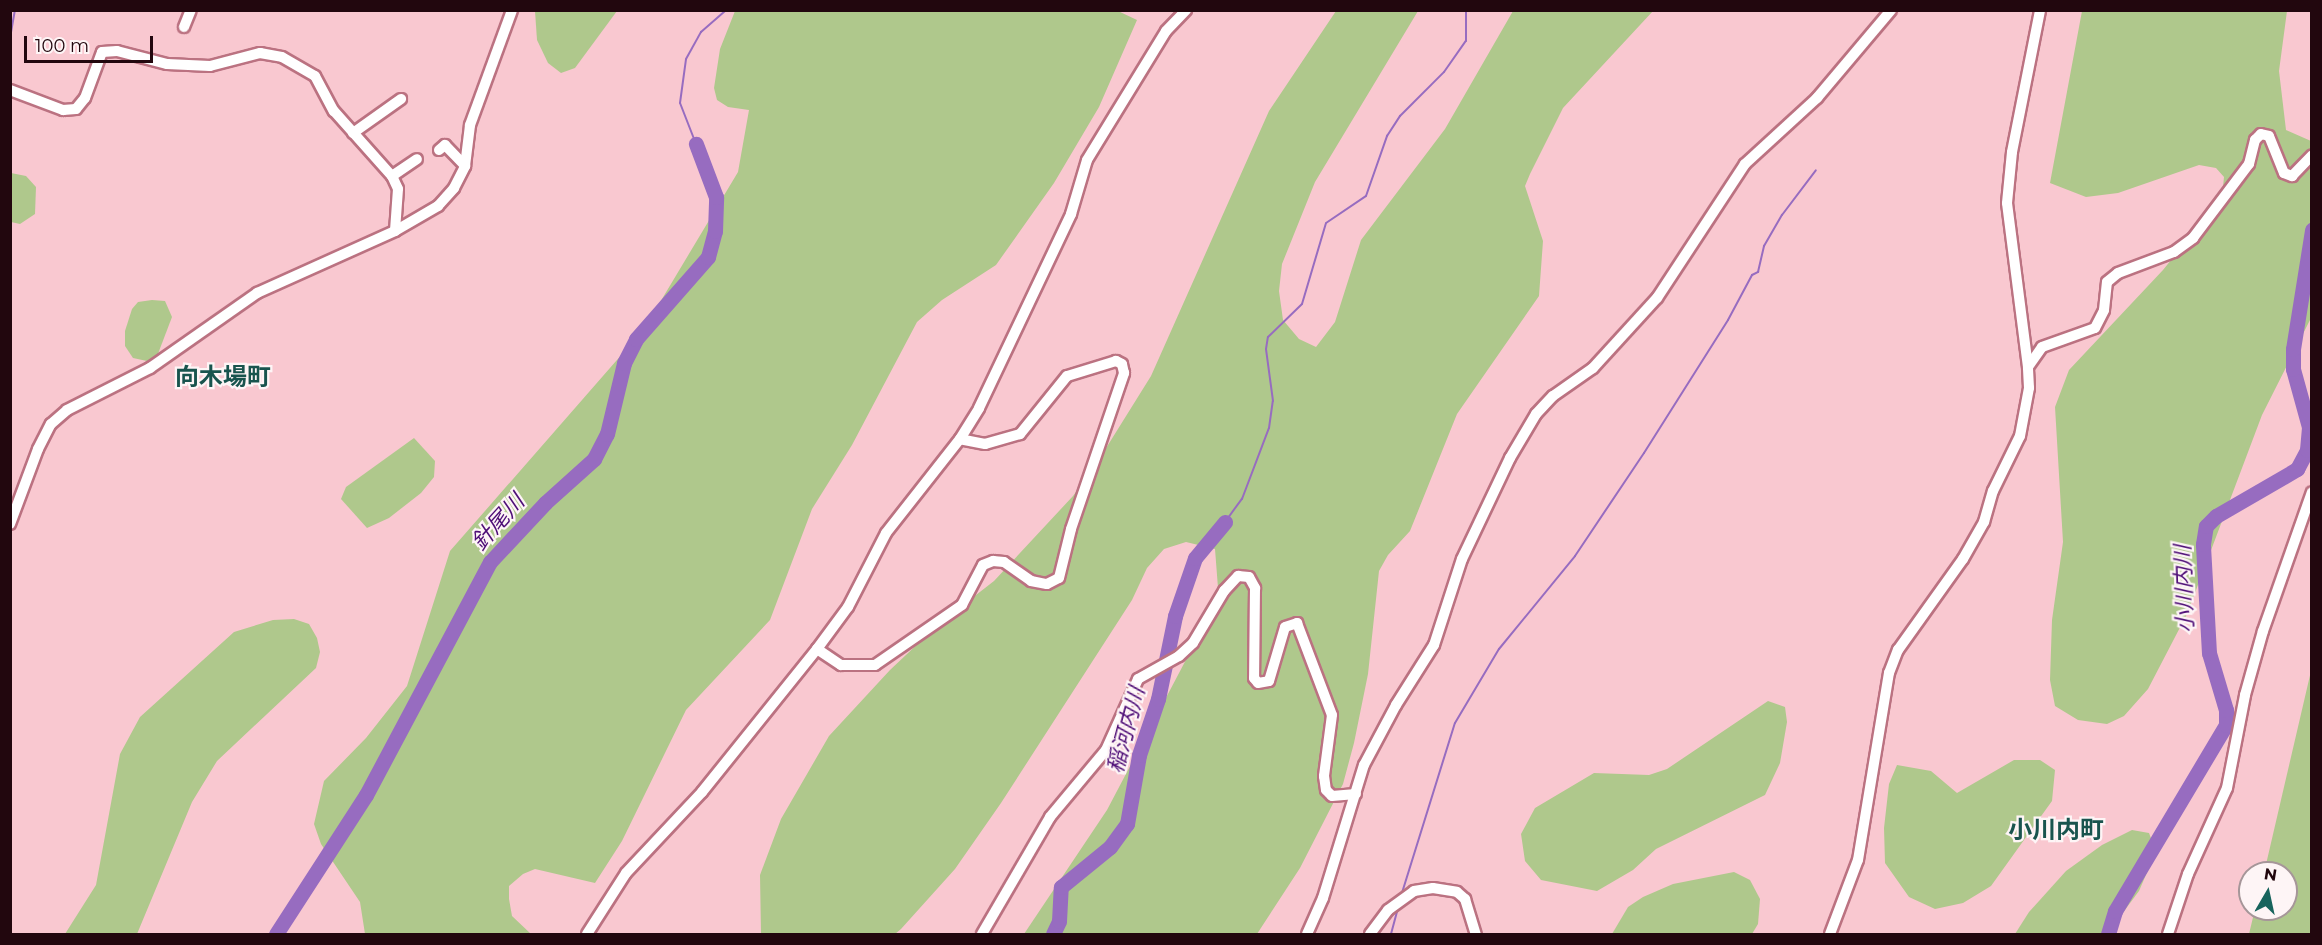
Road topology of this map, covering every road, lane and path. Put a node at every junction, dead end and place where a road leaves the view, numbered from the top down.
1 (191, 10) edge
2 (512, 10) edge
3 (1186, 10) edge
4 (1891, 10) edge
5 (2040, 10) edge
6 (184, 27) dead end
7 (10, 90) edge
8 (401, 99) dead end
9 (353, 133) junction
10 (439, 150) dead end
11 (2312, 155) edge
12 (417, 159) dead end
13 (465, 166) junction
14 (392, 176) junction
15 (395, 231) junction
16 (2028, 367) junction
17 (960, 440) junction
18 (2312, 492) edge
19 (10, 524) edge
20 (817, 649) junction
21 (1356, 794) junction
22 (587, 934) edge
23 (982, 934) edge
24 (1307, 934) edge
25 (1370, 934) edge
26 (1476, 934) edge
27 (1830, 934) edge
28 (2168, 934) edge

1 - 6 street
2 - 13 street
3 - 17 street
4 - 21 street
5 - 16 street
7 - 9 street
8 - 9 street
9 - 14 street
10 - 13 street
11 - 16 street
12 - 14 street
13 - 15 street
14 - 15 street
15 - 19 street
16 - 27 street
17 - 20 street
17 - 20 street
18 - 28 street
20 - 22 street
21 - 23 street
21 - 24 street
25 - 26 street

